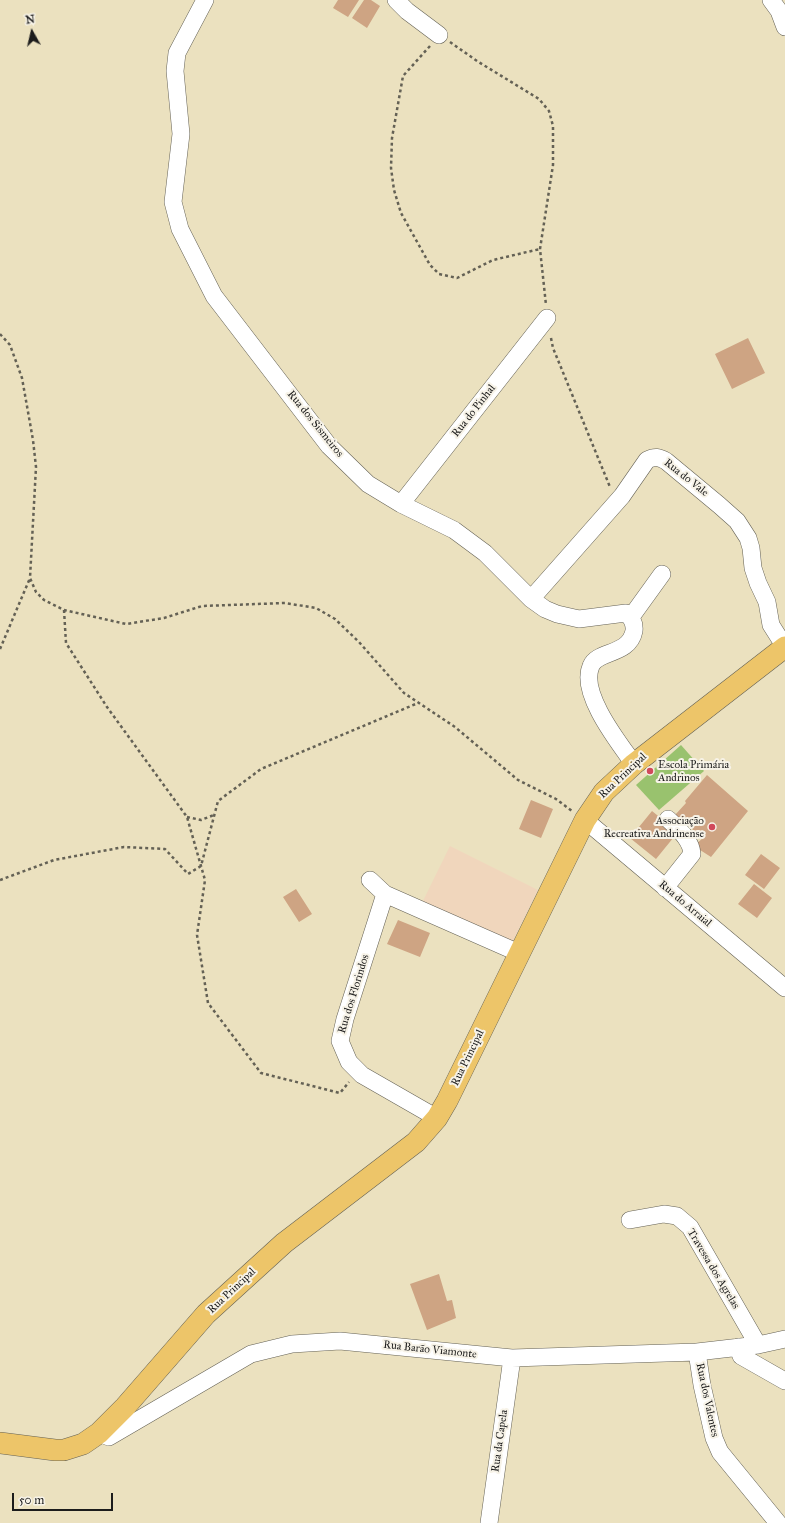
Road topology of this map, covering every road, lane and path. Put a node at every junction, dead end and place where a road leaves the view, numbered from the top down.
1 (205, 0) edge
2 (396, 0) edge
3 (778, 9) edge
4 (785, 27) edge
5 (439, 35) junction
6 (540, 249) junction
7 (547, 318) junction
8 (0, 334) edge
9 (617, 502) junction
10 (401, 504) junction
11 (662, 574) dead end
12 (30, 578) junction
13 (531, 599) junction
14 (64, 610) junction
15 (631, 617) junction
16 (785, 647) edge
17 (0, 648) edge
18 (419, 703) junction
19 (634, 764) junction
20 (214, 815) junction
21 (187, 817) junction
22 (668, 819) dead end
23 (585, 820) junction
24 (201, 866) junction
25 (0, 880) edge
26 (370, 880) dead end
27 (665, 888) junction
28 (385, 894) junction
29 (519, 953) junction
30 (785, 988) edge
31 (358, 1071) junction
32 (437, 1118) junction
33 (630, 1220) dead end
34 (785, 1339) edge
35 (758, 1345) junction
36 (738, 1347) junction
37 (697, 1352) junction
38 (512, 1358) junction
39 (785, 1381) edge
40 (99, 1434) junction
41 (3, 1442) edge
42 (489, 1523) edge
43 (778, 1523) edge

1 - 10 street, Rua dos Sismeiros
2 - 5 street
3 - 4 street
5 - 6 path
5 - 6 path
6 - 7 path
7 - 9 path
7 - 10 street, Rua do Pinhal
8 - 12 path
9 - 13 street, Rua do Vale
9 - 16 street, Rua do Vale
10 - 13 street, Rua dos Sismeiros
11 - 15 street
12 - 14 path
12 - 17 path
13 - 15 street, Rua dos Sismeiros
14 - 18 path
14 - 21 path
15 - 19 street
16 - 19 main road, Rua Principal
18 - 20 path
18 - 23 path
19 - 23 main road, Rua Principal
20 - 21 path
20 - 24 path
21 - 24 path
22 - 27 street
23 - 27 street, Rua do Arraial
23 - 29 main road, Rua Principal
24 - 25 path
24 - 31 path
26 - 28 street
27 - 30 street, Rua do Arraial
28 - 29 street
28 - 31 street, Rua dos Florindos
29 - 32 main road, Rua Principal
31 - 32 street, Rua dos Florindos
32 - 40 main road, Rua Principal
33 - 35 street, Travessa dos Agrelas
34 - 35 street, Rua Barão Viamonte
35 - 36 street, Rua Barão Viamonte
36 - 37 street, Rua Barão Viamonte
36 - 39 street
37 - 38 street, Rua Barão Viamonte
37 - 43 street, Rua dos Valentes
38 - 40 street, Rua Barão Viamonte
38 - 42 street, Rua da Capela
40 - 41 main road, Rua Principal

